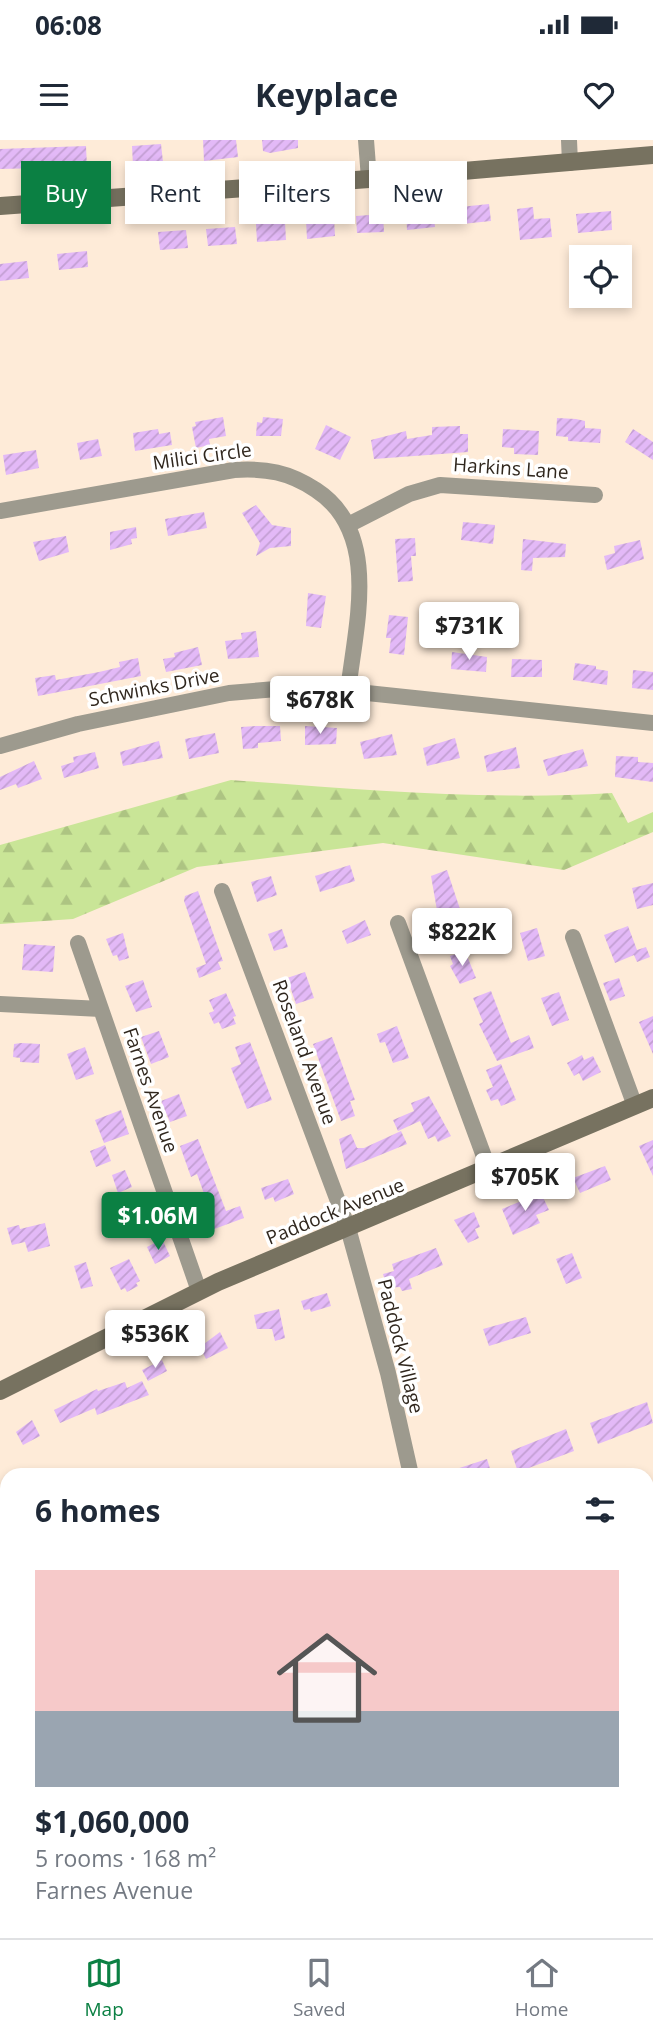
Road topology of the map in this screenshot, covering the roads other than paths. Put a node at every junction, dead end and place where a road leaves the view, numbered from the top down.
1 (366, 140) edge
2 (569, 140) edge
3 (653, 155) edge
4 (570, 163) junction
5 (467, 172) edge
6 (369, 180) joint
7 (0, 206) edge
8 (595, 495) dead end
9 (0, 511) edge
10 (348, 525) junction
11 (348, 691) junction
12 (653, 723) edge
13 (0, 746) edge
14 (222, 891) dead end
15 (398, 923) dead end
16 (573, 937) dead end
17 (78, 943) dead end
18 (0, 1004) edge
19 (101, 1009) junction
20 (653, 1098) edge
21 (635, 1106) junction
22 (489, 1170) junction
23 (348, 1227) junction
24 (200, 1291) junction
25 (0, 1391) edge
26 (409, 1468) edge

1 - 6 street
2 - 4 street
3 - 4 main road
4 - 5 main road
6 - 7 main road
8 - 10 street, Harkins Lane
9 - 10 street, Milici Circle
10 - 11 street, Milici Circle
11 - 12 street, Schwinks Drive
11 - 13 street, Schwinks Drive
14 - 23 street, Roseland Avenue
15 - 22 street
16 - 21 street
17 - 19 street, Farnes Avenue
18 - 19 street
19 - 24 street, Farnes Avenue
20 - 21 main road, Paddock Avenue
21 - 22 main road, Paddock Avenue
22 - 23 main road, Paddock Avenue
23 - 24 main road, Paddock Avenue
23 - 26 street, Paddock Village
24 - 25 main road, Paddock Avenue

